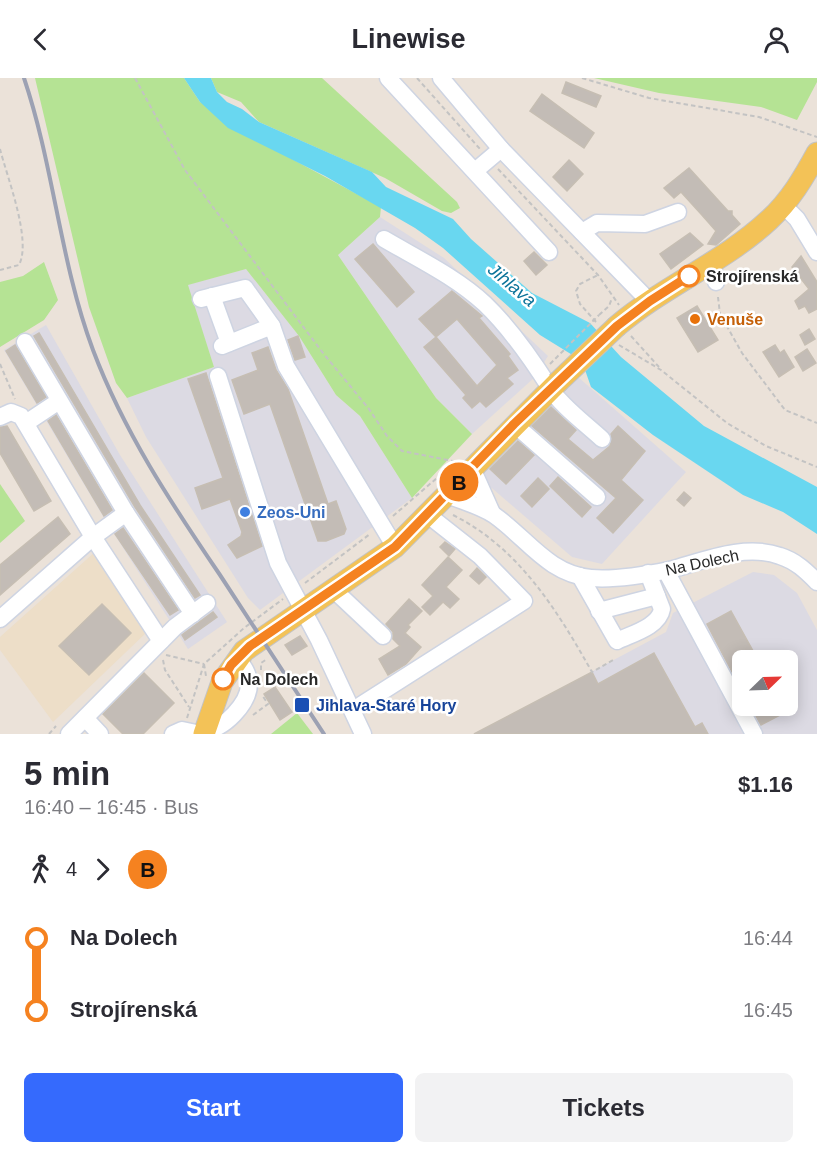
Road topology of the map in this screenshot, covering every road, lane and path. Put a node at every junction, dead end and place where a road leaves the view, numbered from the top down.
1 (135, 78) edge
2 (388, 78) edge
3 (441, 78) edge
4 (582, 78) edge
5 (817, 137) edge
6 (0, 149) edge
7 (501, 149) junction
8 (817, 153) edge
9 (475, 171) junction
10 (783, 205) junction
11 (678, 212) dead end
12 (582, 232) junction
13 (384, 239) dead end
14 (549, 252) dead end
15 (817, 252) edge
16 (712, 261) junction
17 (0, 270) edge
18 (716, 282) joint
19 (650, 301) junction
20 (272, 326) junction
21 (613, 329) junction
22 (25, 342) dead end
23 (0, 364) edge
24 (661, 370) junction
25 (218, 376) dead end
26 (552, 379) junction
27 (59, 401) junction
28 (0, 417) edge
29 (24, 419) junction
30 (514, 424) junction
31 (817, 425) edge
32 (602, 440) dead end
33 (464, 464) junction
34 (817, 467) edge
35 (447, 495) junction
36 (597, 497) dead end
37 (126, 513) junction
38 (492, 513) junction
39 (429, 515) junction
40 (382, 525) junction
41 (93, 537) junction
42 (395, 547) junction
43 (666, 571) junction
44 (648, 573) junction
45 (579, 576) junction
46 (817, 582) edge
47 (334, 590) junction
48 (657, 596) junction
49 (299, 600) junction
50 (207, 603) dead end
51 (599, 611) junction
52 (193, 614) junction
53 (0, 619) edge
54 (383, 636) dead end
55 (162, 648) junction
56 (259, 695) dead end
57 (361, 705) dead end
58 (189, 706) junction
59 (85, 718) junction
60 (246, 719) dead end
61 (193, 732) edge
62 (69, 734) edge
63 (100, 734) edge
64 (363, 734) edge
65 (754, 734) edge

1 - 33 path
2 - 9 street
3 - 7 street
4 - 5 path
6 - 17 path
7 - 9 street
7 - 12 street
8 - 10 main road
9 - 14 street
10 - 15 street
10 - 16 main road
11 - 12 street
12 - 19 street
13 - 26 street
16 - 18 street
16 - 19 main road
18 - 31 path
19 - 21 main road
20 - 20 street
20 - 40 street
21 - 21 path
21 - 24 path
21 - 24 path
21 - 26 main road, bridge
21 - 26 path, bridge
22 - 27 street
23 - 29 path
24 - 34 path
25 - 49 street
26 - 30 main road
26 - 32 street
27 - 29 street
27 - 37 street
28 - 29 street
29 - 41 street
30 - 33 main road
30 - 36 street
33 - 35 main road
33 - 38 street, Na Dolech
33 - 40 path
35 - 38 street, Na Dolech
35 - 39 main road
37 - 41 street
37 - 52 street
38 - 45 street, Na Dolech
39 - 42 main road
39 - 57 street
40 - 42 street
40 - 49 path
41 - 53 street
41 - 55 street
42 - 47 main road
43 - 44 street, Na Dolech
43 - 46 street, Na Dolech
43 - 65 street
44 - 45 street, Na Dolech
44 - 48 street
45 - 51 street
47 - 49 main road
47 - 54 street
48 - 51 street
48 - 51 street
49 - 58 path
49 - 61 main road
49 - 64 street
50 - 52 street
52 - 55 street
55 - 58 path
55 - 59 street
56 - 60 path
58 - 61 path
59 - 62 street
59 - 63 street

